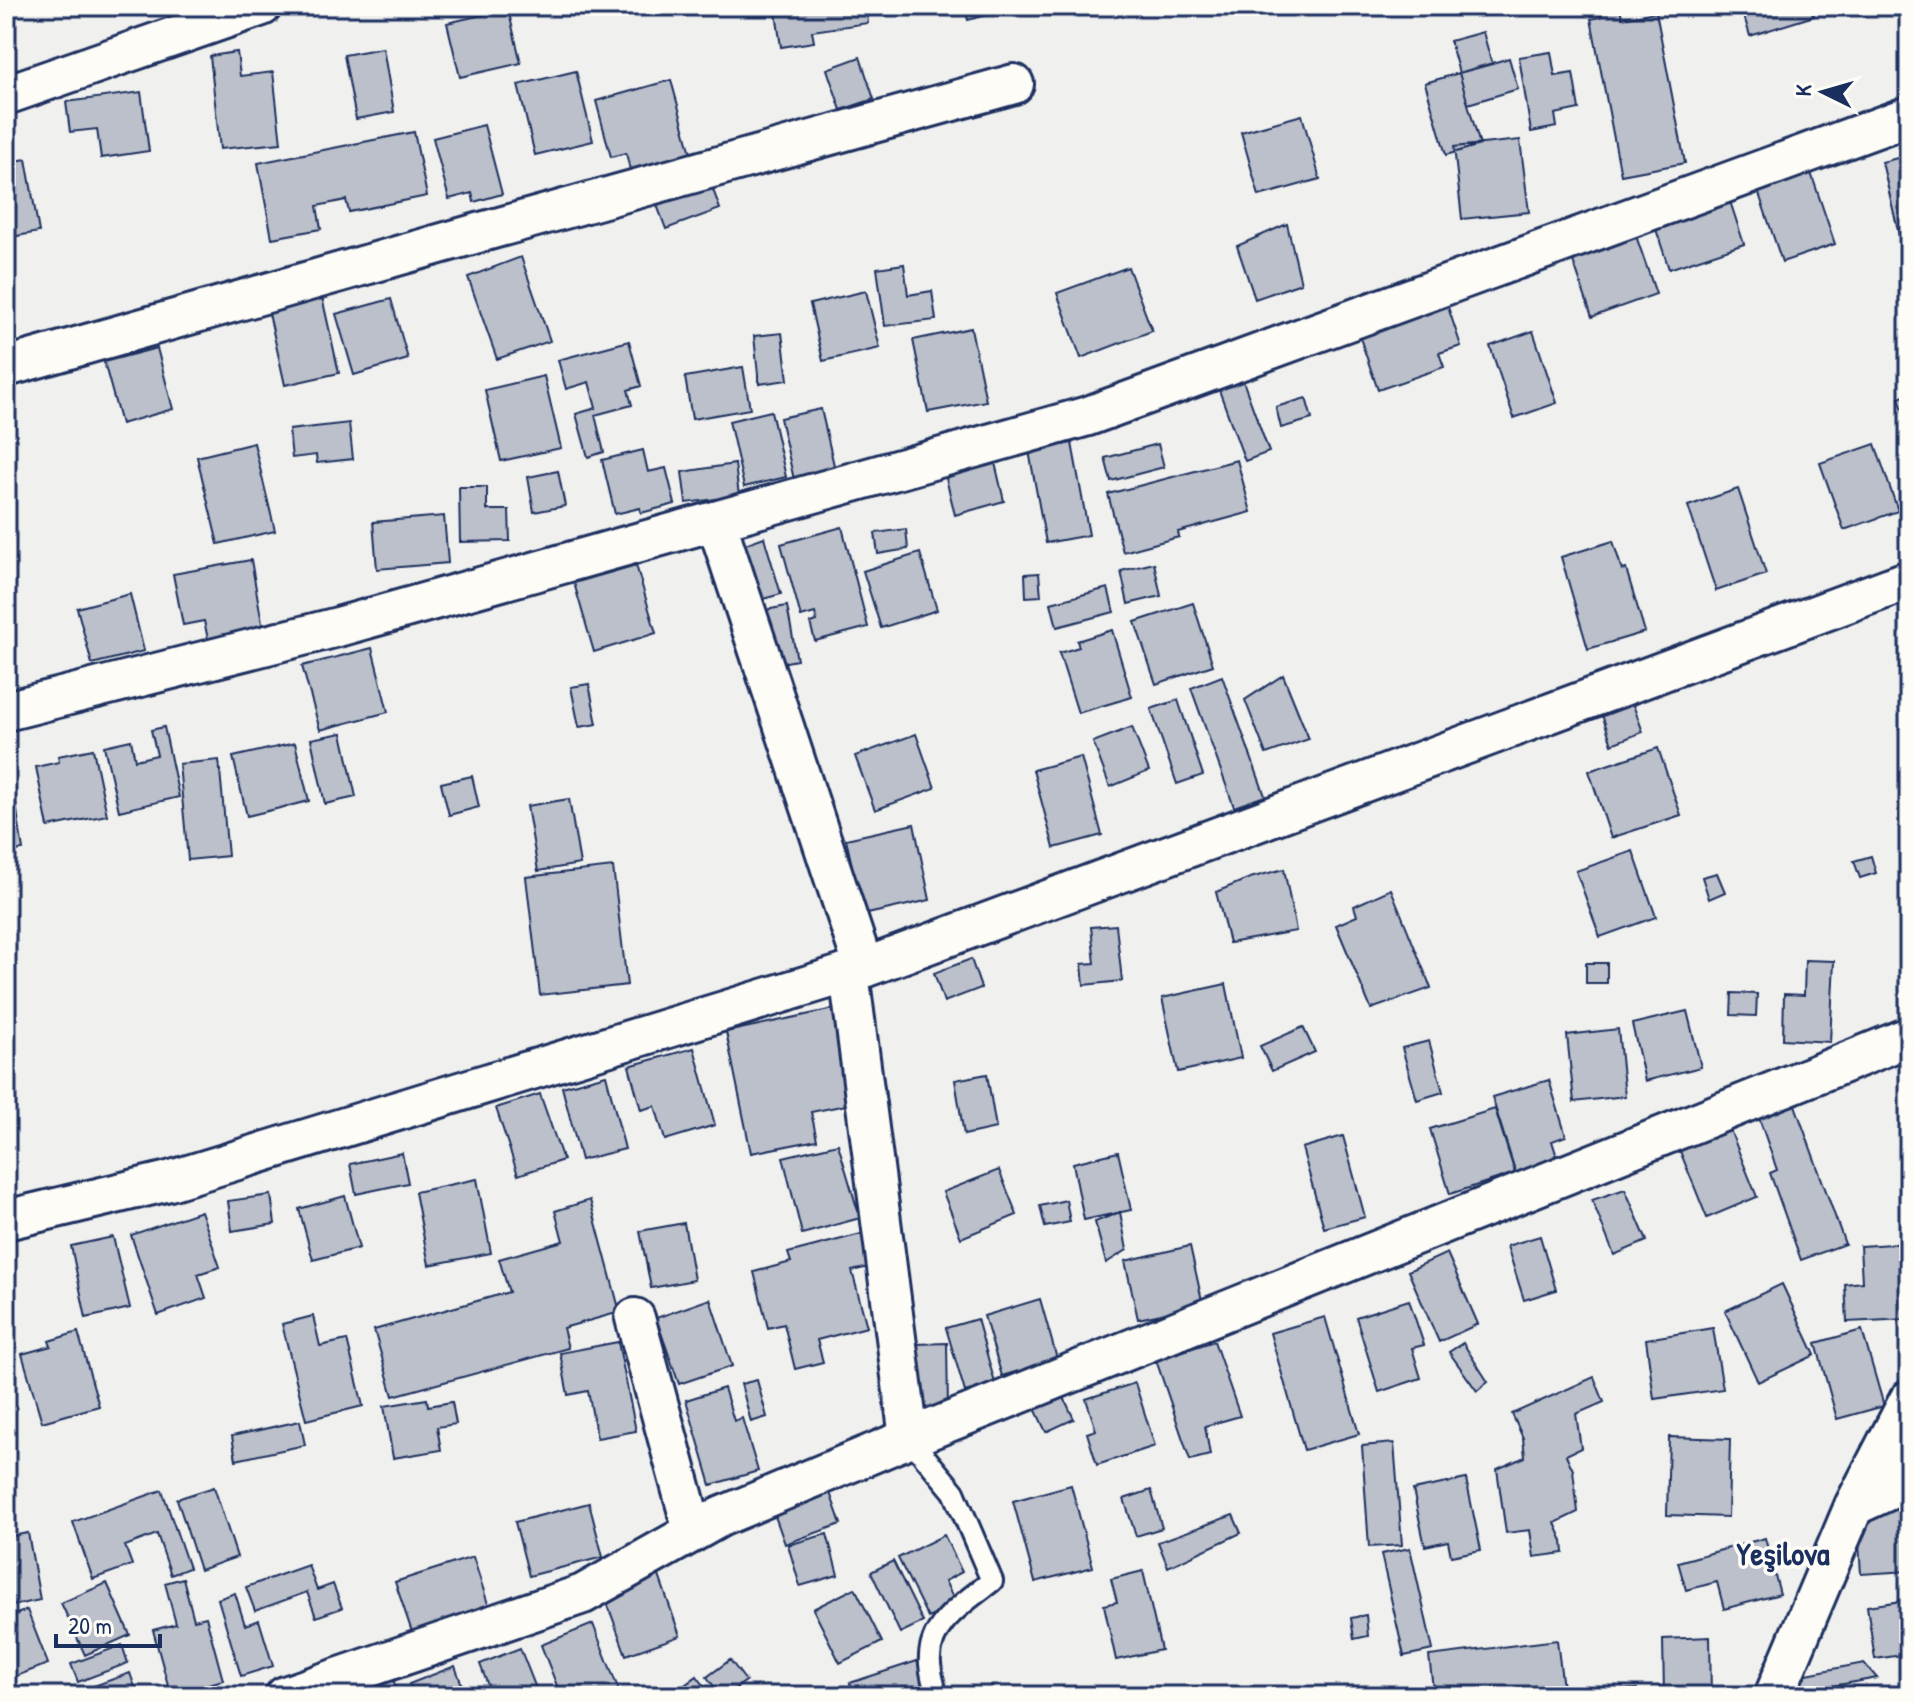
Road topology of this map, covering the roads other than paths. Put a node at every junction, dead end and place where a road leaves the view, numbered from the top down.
1 (262, 6) edge
2 (1014, 84) dead end
3 (6, 95) edge
4 (1909, 116) edge
5 (6, 367) edge
6 (716, 521) junction
7 (1909, 580) edge
8 (6, 711) edge
9 (856, 971) junction
10 (1909, 1037) edge
11 (6, 1220) edge
12 (635, 1318) dead end
13 (1909, 1400) edge
14 (909, 1438) junction
15 (1909, 1481) edge
16 (1854, 1506) junction
17 (693, 1531) junction
18 (285, 1696) edge
19 (937, 1696) edge
20 (1774, 1696) edge

1 - 3 street
2 - 5 street
4 - 6 street
6 - 8 street
6 - 9 street
7 - 9 street
9 - 11 street
9 - 14 street
10 - 14 street
12 - 17 street
13 - 16 street
14 - 17 street
14 - 19 lane
15 - 16 street
16 - 20 street
17 - 18 street

